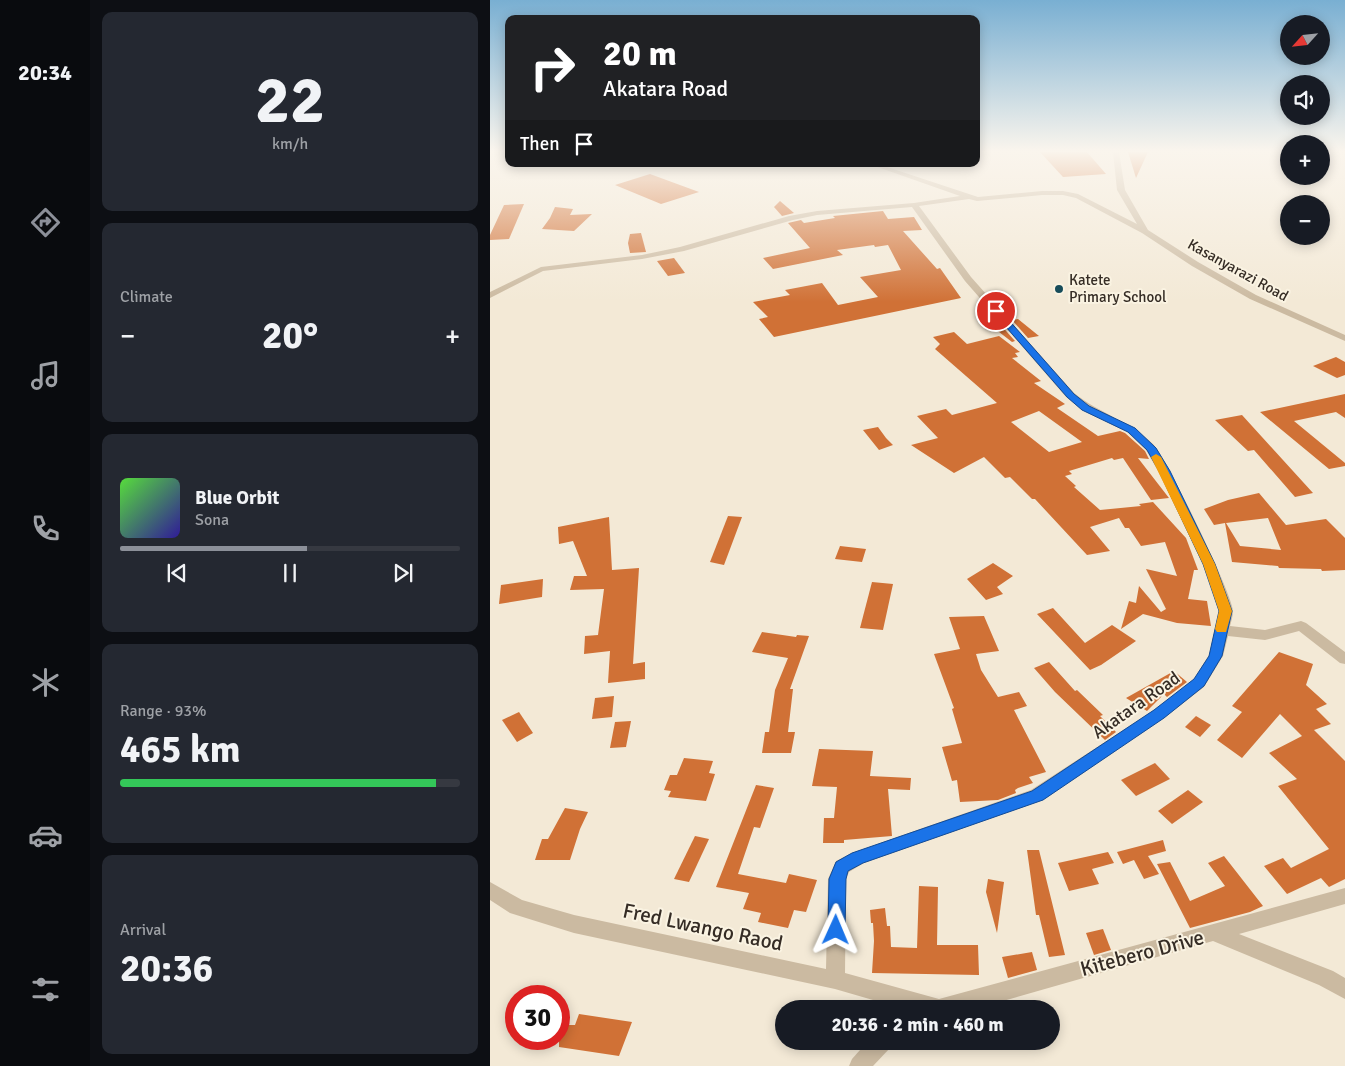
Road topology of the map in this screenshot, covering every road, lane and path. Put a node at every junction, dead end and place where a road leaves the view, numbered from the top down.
1 (936, 202) edge
2 (1093, 202) edge
3 (1128, 202) edge
4 (914, 205) junction
5 (1145, 231) junction
6 (490, 295) edge
7 (1345, 338) edge
8 (1221, 630) junction
9 (1345, 659) edge
10 (490, 890) edge
11 (1345, 896) edge
12 (1214, 933) junction
13 (835, 980) junction
14 (1345, 989) edge
15 (907, 1000) edge
16 (972, 1000) edge
17 (874, 1050) edge
18 (859, 1066) edge

1 - 4 street
2 - 5 street
3 - 5 street, Kasanyarazi Road
4 - 6 street
4 - 8 street, Akatara Road
5 - 7 street, Kasanyarazi Road
8 - 9 street
8 - 13 street, Akatara Road
10 - 13 street, Fred Lwango Raod
11 - 12 street, Kitebero Drive
12 - 14 street
12 - 16 street, Kitebero Drive
13 - 15 street, Fred Lwango Raod
17 - 18 street

